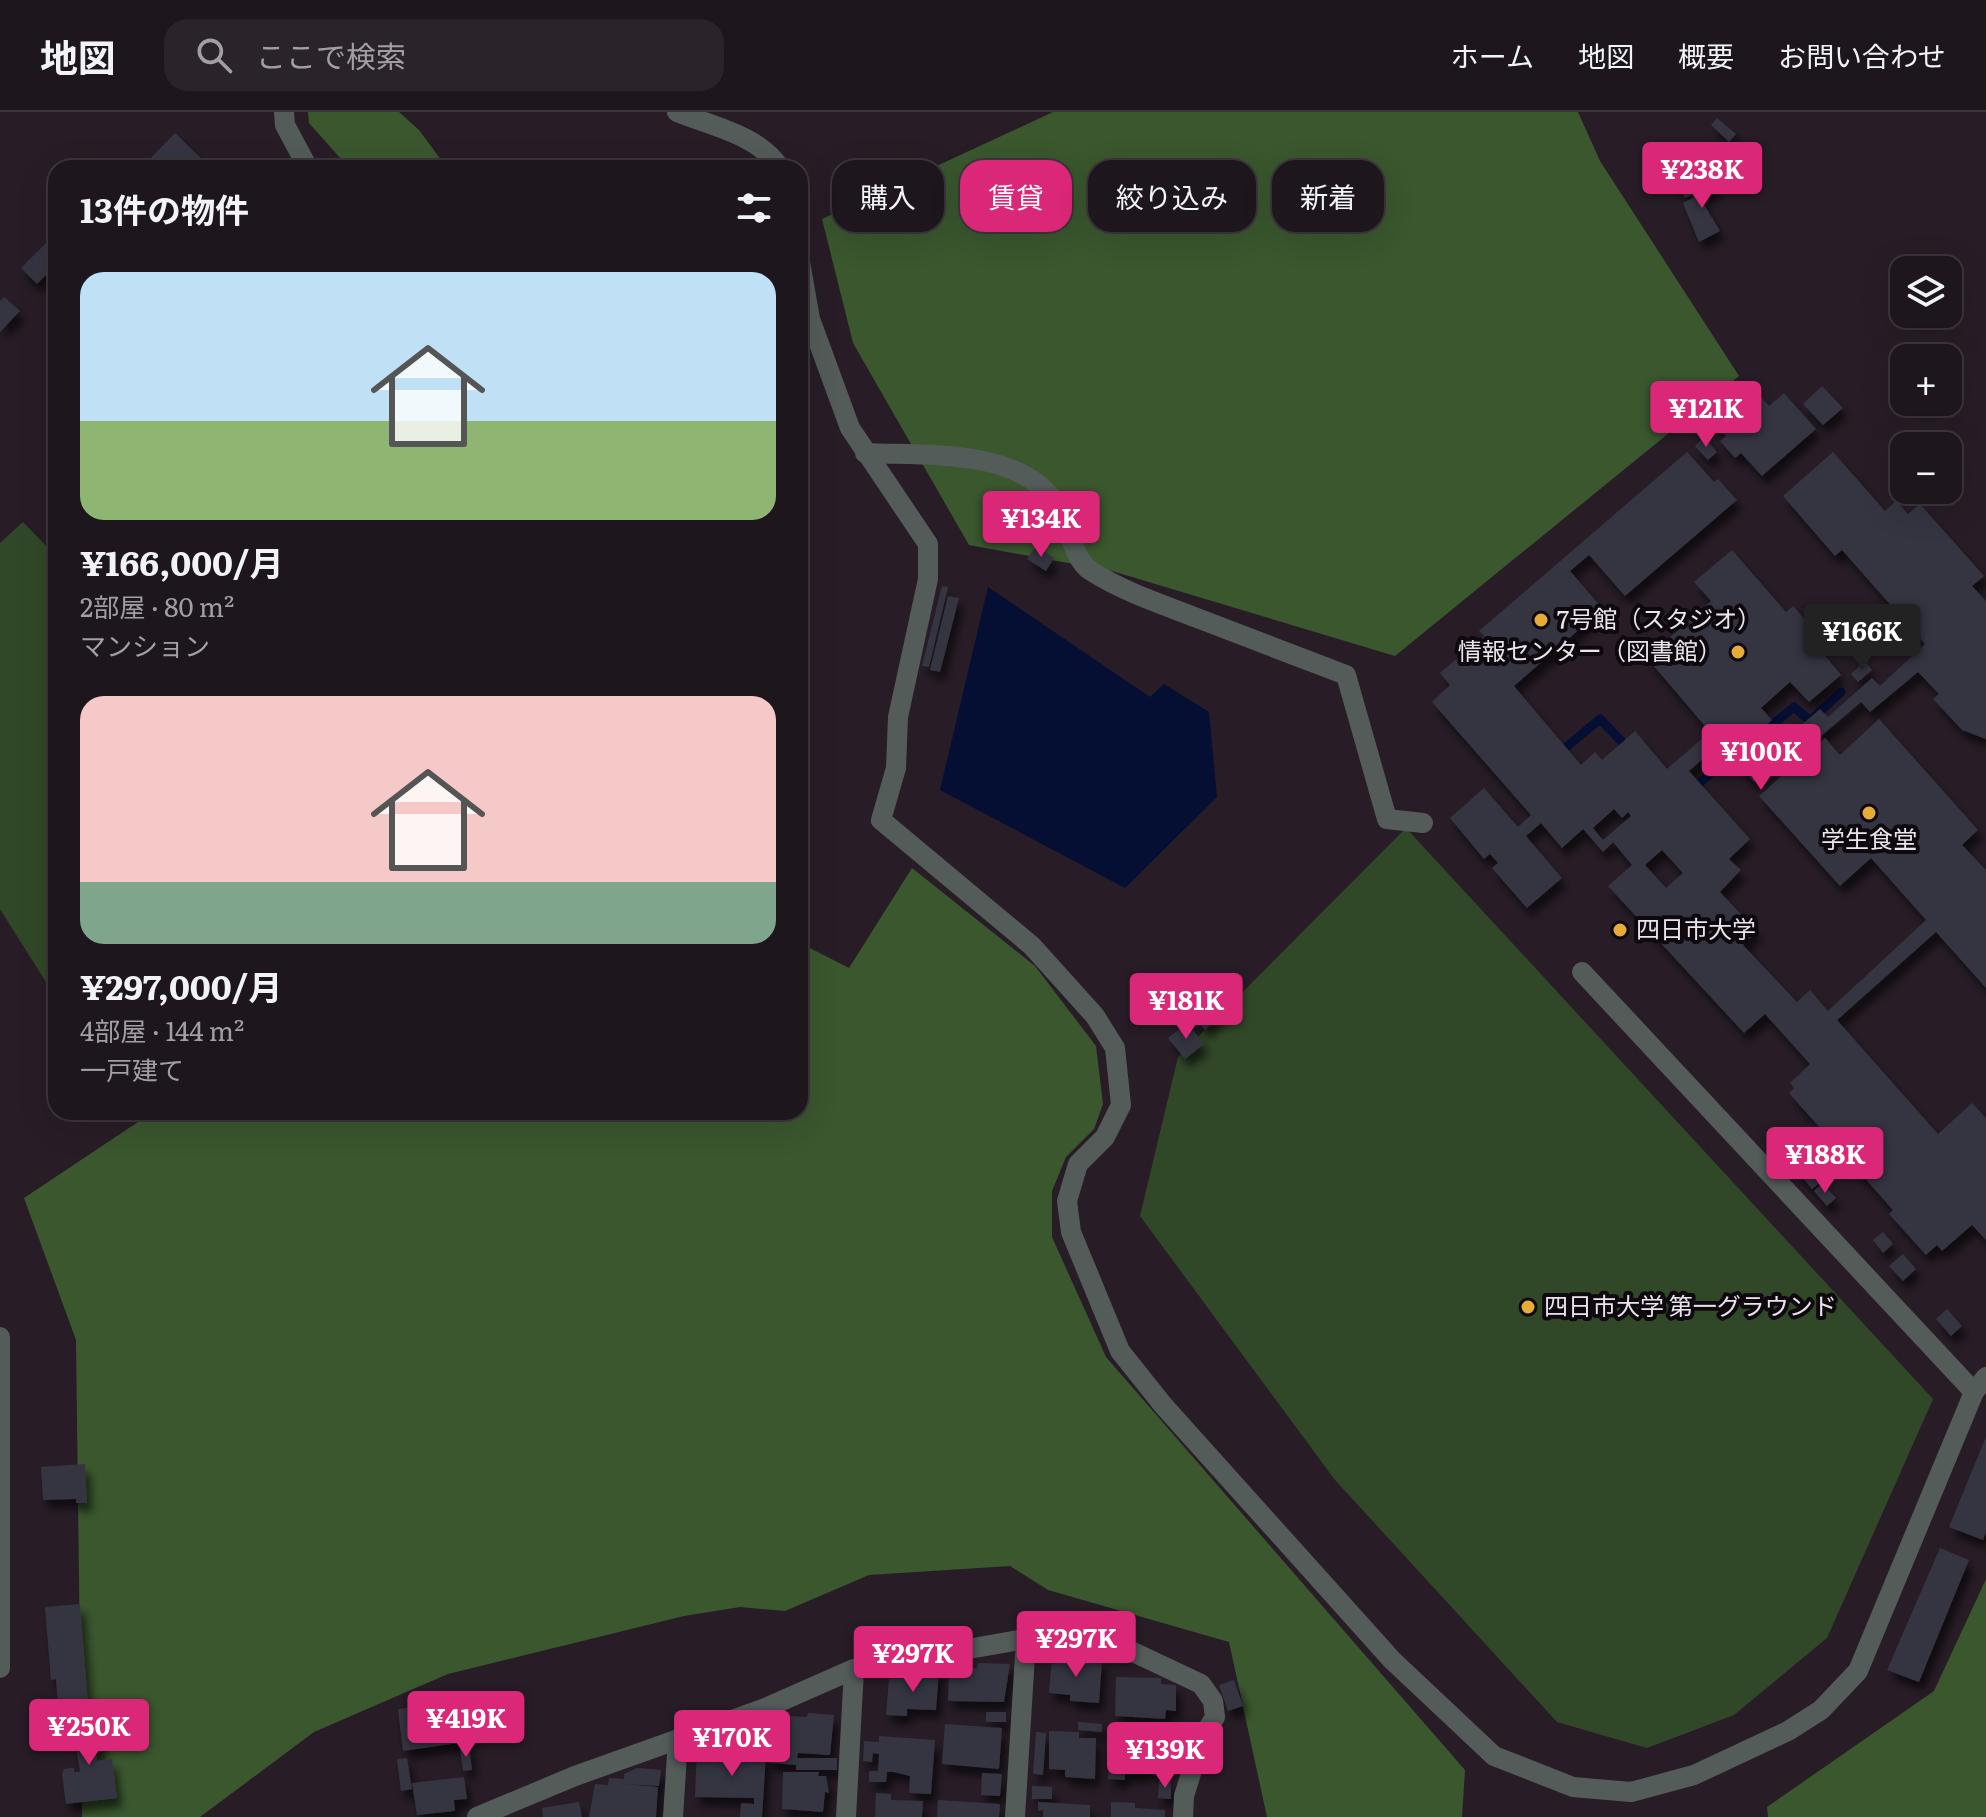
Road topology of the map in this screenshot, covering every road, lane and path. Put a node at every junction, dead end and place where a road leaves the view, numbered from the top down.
1 (284, 112) edge
2 (677, 112) edge
3 (304, 160) edge
4 (775, 160) edge
5 (808, 308) edge
6 (865, 453) junction
7 (1423, 823) dead end
8 (1582, 972) dead end
9 (0, 1337) edge
10 (1982, 1383) edge
11 (1026, 1639) junction
12 (0, 1668) edge
13 (854, 1669) junction
14 (678, 1739) junction
15 (503, 1811) edge
16 (477, 1817) edge
17 (673, 1817) edge
18 (846, 1817) edge
19 (1015, 1817) edge
20 (1183, 1817) edge

1 - 3 street
2 - 4 street
5 - 6 street
6 - 7 street
6 - 10 street
8 - 10 street
9 - 12 street
11 - 13 street
11 - 19 street
11 - 20 street
13 - 14 street
13 - 18 street
14 - 15 street
14 - 17 street
15 - 16 street

